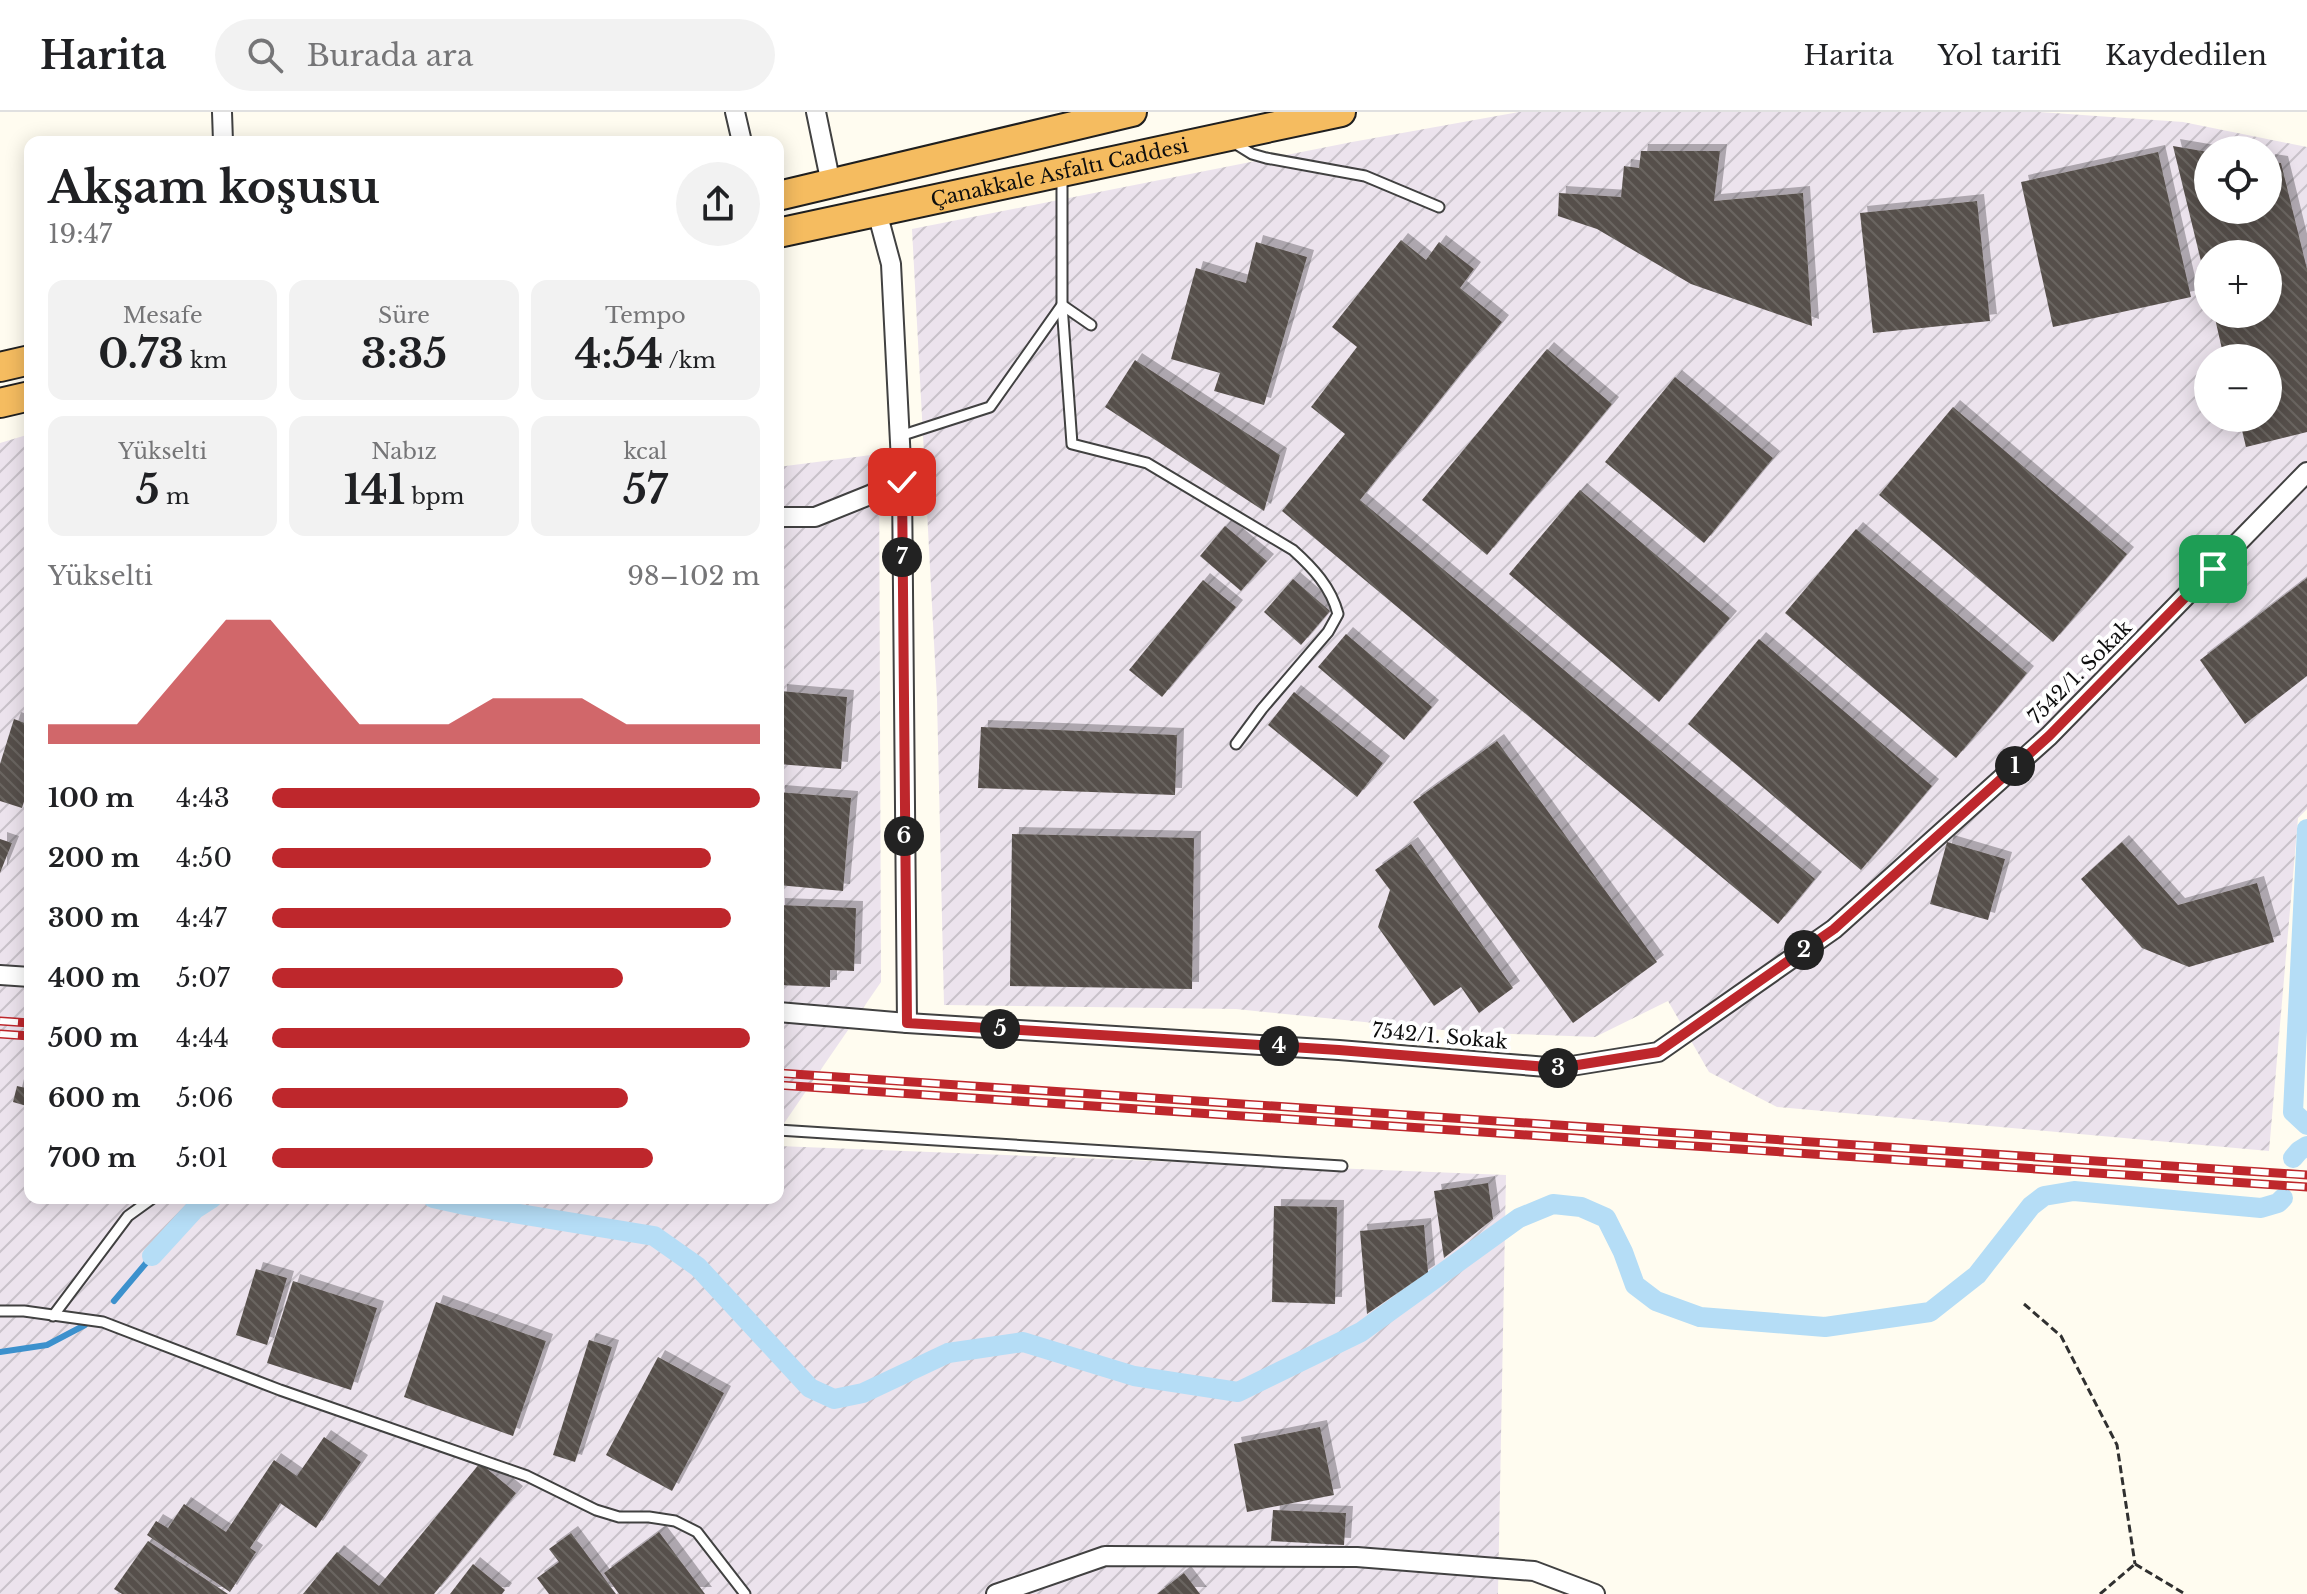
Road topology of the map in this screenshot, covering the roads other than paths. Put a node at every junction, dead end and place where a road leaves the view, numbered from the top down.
1 (222, 112) edge
2 (735, 112) edge
3 (816, 112) edge
4 (1132, 112) edge
5 (1341, 112) edge
6 (1055, 121) edge
7 (223, 136) edge
8 (741, 136) edge
9 (1226, 137) junction
10 (1062, 172) junction
11 (831, 184) junction
12 (784, 195) edge
13 (1439, 207) dead end
14 (877, 212) junction
15 (784, 232) edge
16 (1062, 305) junction
17 (1091, 325) dead end
18 (24, 361) edge
19 (0, 367) edge
20 (24, 397) edge
21 (0, 403) edge
22 (900, 436) junction
23 (2307, 472) edge
24 (902, 482) junction
25 (784, 517) edge
26 (1236, 744) dead end
27 (0, 975) edge
28 (24, 977) edge
29 (784, 1013) edge
30 (907, 1023) junction
31 (784, 1130) edge
32 (1342, 1166) dead end
33 (145, 1204) edge
34 (0, 1311) edge
35 (53, 1316) junction
36 (745, 1594) edge
37 (996, 1594) edge
38 (1595, 1594) edge

1 - 7 street
2 - 8 street
3 - 11 street
4 - 6 highway, Çanakkale Asfaltı Caddesi
5 - 9 highway, Çanakkale Asfaltı Caddesi
6 - 11 highway, Çanakkale Asfaltı Caddesi
9 - 10 highway, Çanakkale Asfaltı Caddesi
9 - 13 lane
10 - 14 highway, Çanakkale Asfaltı Caddesi
10 - 16 lane
11 - 12 highway, Çanakkale Asfaltı Caddesi
14 - 15 highway, Çanakkale Asfaltı Caddesi
14 - 22 street
16 - 17 lane
16 - 22 lane
16 - 26 lane
18 - 19 highway
20 - 21 highway
22 - 24 street
23 - 30 street, 7542/1. Sokak
24 - 25 street
24 - 30 street
27 - 28 street
29 - 30 street, 7542/1. Sokak
31 - 32 lane
33 - 35 lane
34 - 35 lane
35 - 36 lane
37 - 38 street

